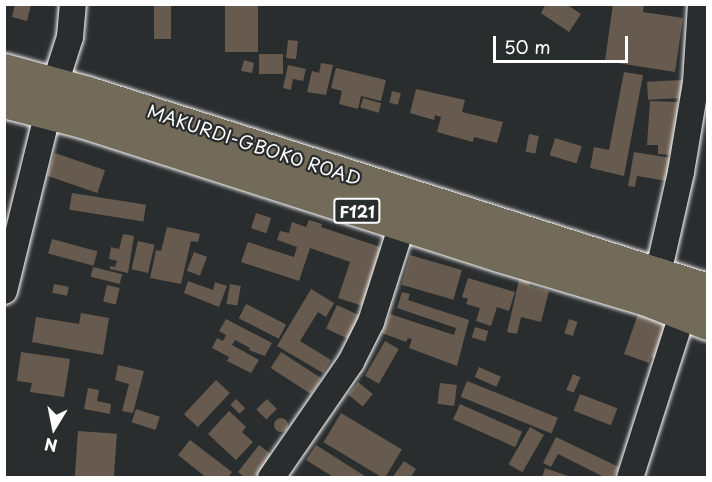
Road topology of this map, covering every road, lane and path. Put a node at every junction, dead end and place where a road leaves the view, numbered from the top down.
1 (73, 4) edge
2 (701, 4) edge
3 (4, 70) edge
4 (52, 99) junction
5 (4, 102) edge
6 (402, 225) junction
7 (658, 274) junction
8 (708, 290) edge
9 (4, 291) edge
10 (695, 319) edge
11 (271, 477) edge
12 (630, 477) edge

1 - 4 street
2 - 7 street
3 - 4 main road, MAKURDI-GBOKO ROAD / F121
4 - 5 main road, F121
4 - 6 main road, F121
4 - 7 main road, MAKURDI-GBOKO ROAD / F121
4 - 9 street
6 - 10 main road, F121
6 - 11 street
7 - 8 main road, MAKURDI-GBOKO ROAD / F121
10 - 12 street

